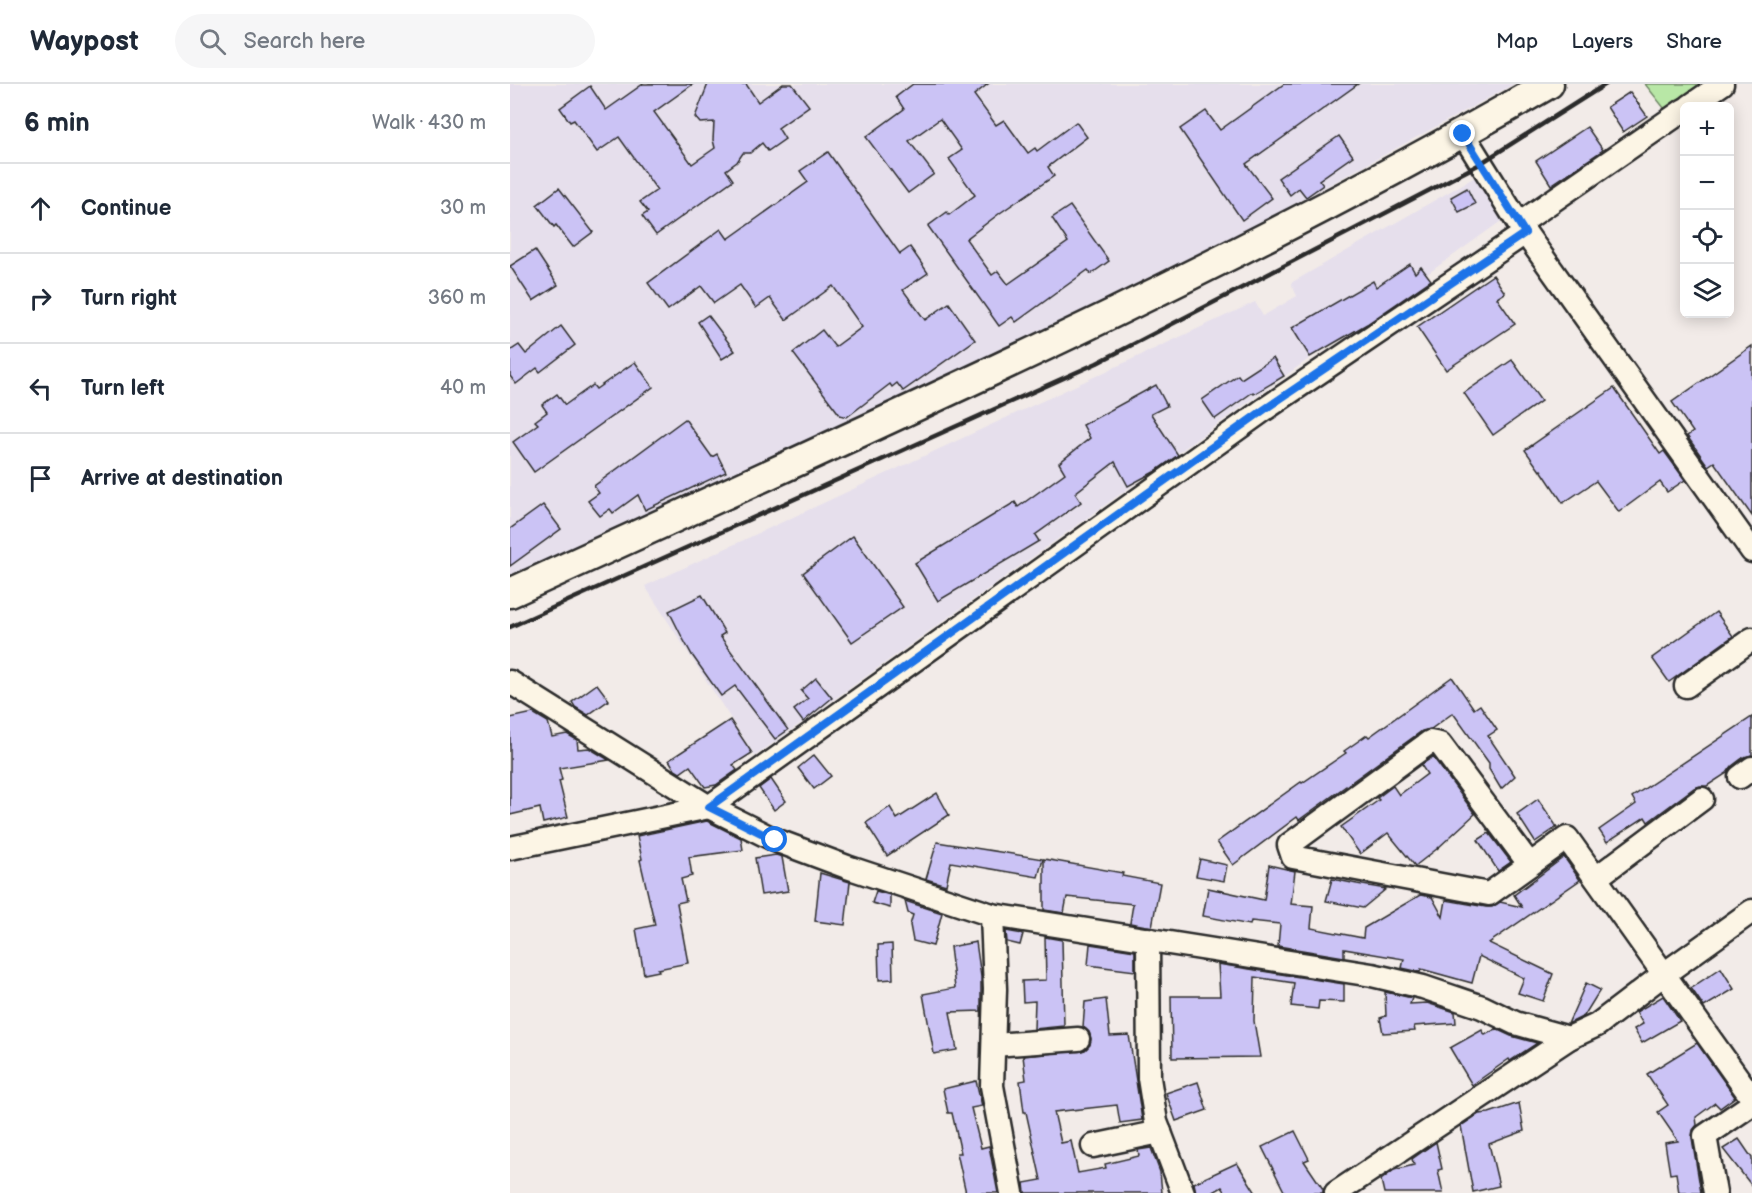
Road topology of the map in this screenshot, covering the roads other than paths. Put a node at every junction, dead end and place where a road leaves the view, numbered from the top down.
1 (1549, 84) edge
2 (1722, 84) edge
3 (1696, 102) edge
4 (1680, 113) edge
5 (1463, 134) junction
6 (1522, 228) junction
7 (1752, 551) edge
8 (510, 593) edge
9 (1752, 639) edge
10 (510, 682) edge
11 (1686, 686) dead end
12 (1702, 799) dead end
13 (709, 807) junction
14 (510, 848) edge
15 (1530, 865) junction
16 (1596, 878) junction
17 (1752, 911) edge
18 (992, 915) junction
19 (1149, 939) junction
20 (1664, 974) junction
21 (1569, 1038) junction
22 (1078, 1039) dead end
23 (994, 1044) junction
24 (1752, 1098) edge
25 (1752, 1104) edge
26 (1160, 1132) junction
27 (1093, 1146) dead end
28 (1012, 1193) edge
29 (1183, 1193) edge
30 (1336, 1193) edge
31 (1715, 1193) edge

1 - 5 street
2 - 3 street
4 - 6 street
5 - 6 street
5 - 8 street
6 - 7 street
6 - 13 street
9 - 11 street
10 - 13 street
12 - 16 street
13 - 14 street
13 - 18 street
15 - 15 street
15 - 16 street
16 - 20 street
17 - 20 street
18 - 19 street
18 - 23 street
19 - 21 street
19 - 26 street
20 - 21 street
20 - 24 street
21 - 30 street
22 - 23 street
23 - 28 street
25 - 31 street
26 - 27 street
26 - 29 street

